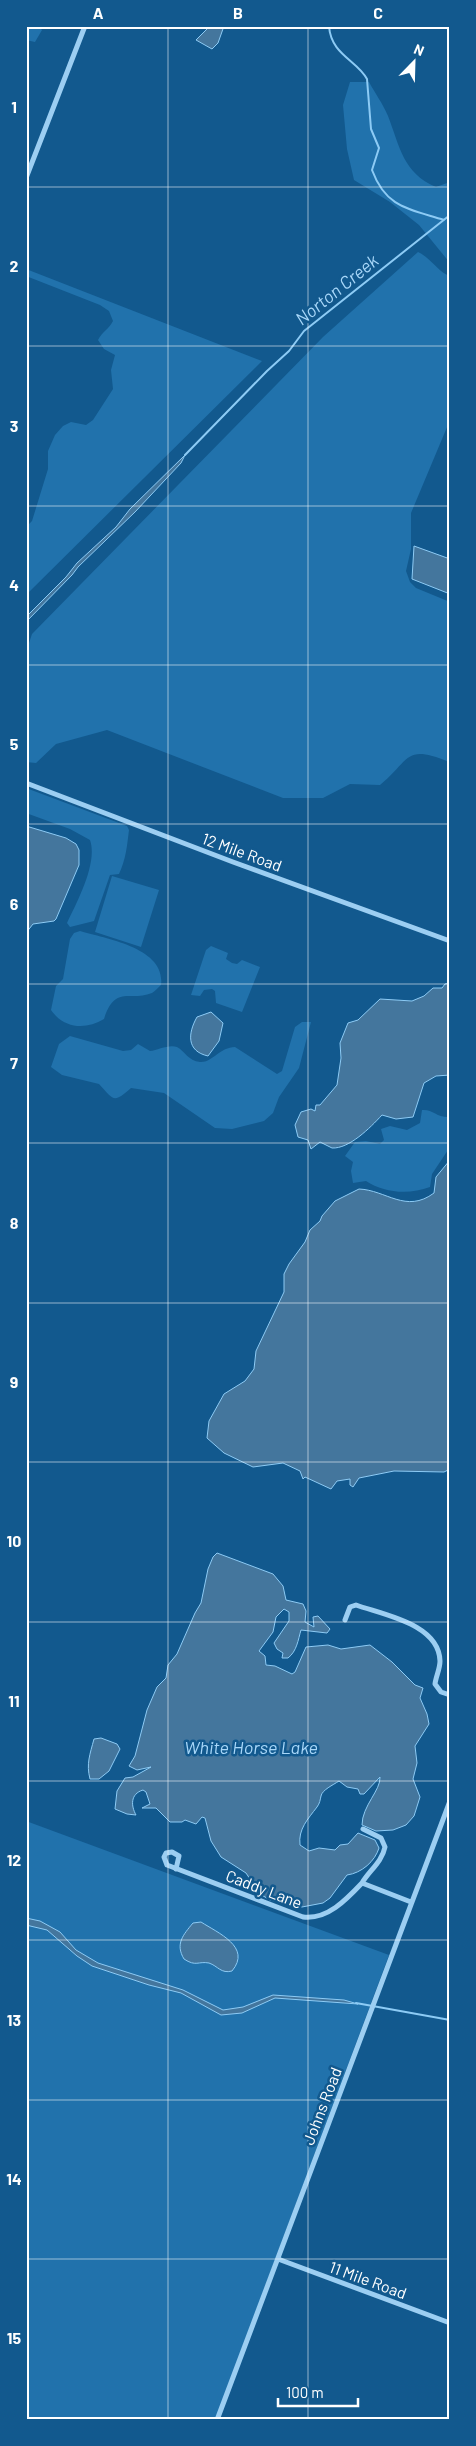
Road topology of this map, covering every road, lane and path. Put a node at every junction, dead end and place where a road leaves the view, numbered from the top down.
1 (85, 26) edge
2 (26, 178) edge
3 (26, 783) edge
4 (450, 941) edge
5 (345, 1620) dead end
6 (450, 1695) edge
7 (450, 1801) edge
8 (363, 1830) dead end
9 (176, 1869) dead end
10 (362, 1883) junction
11 (411, 1902) junction
12 (278, 2260) junction
13 (450, 2323) edge
14 (217, 2420) edge

1 - 2 street
3 - 4 street, 12 Mile Road
5 - 6 street
7 - 11 street, Johns Road
8 - 10 street, Caddy Lane
9 - 10 street, Caddy Lane
10 - 11 street
11 - 12 street, Johns Road
12 - 13 street, 11 Mile Road
12 - 14 street, Johns Road

